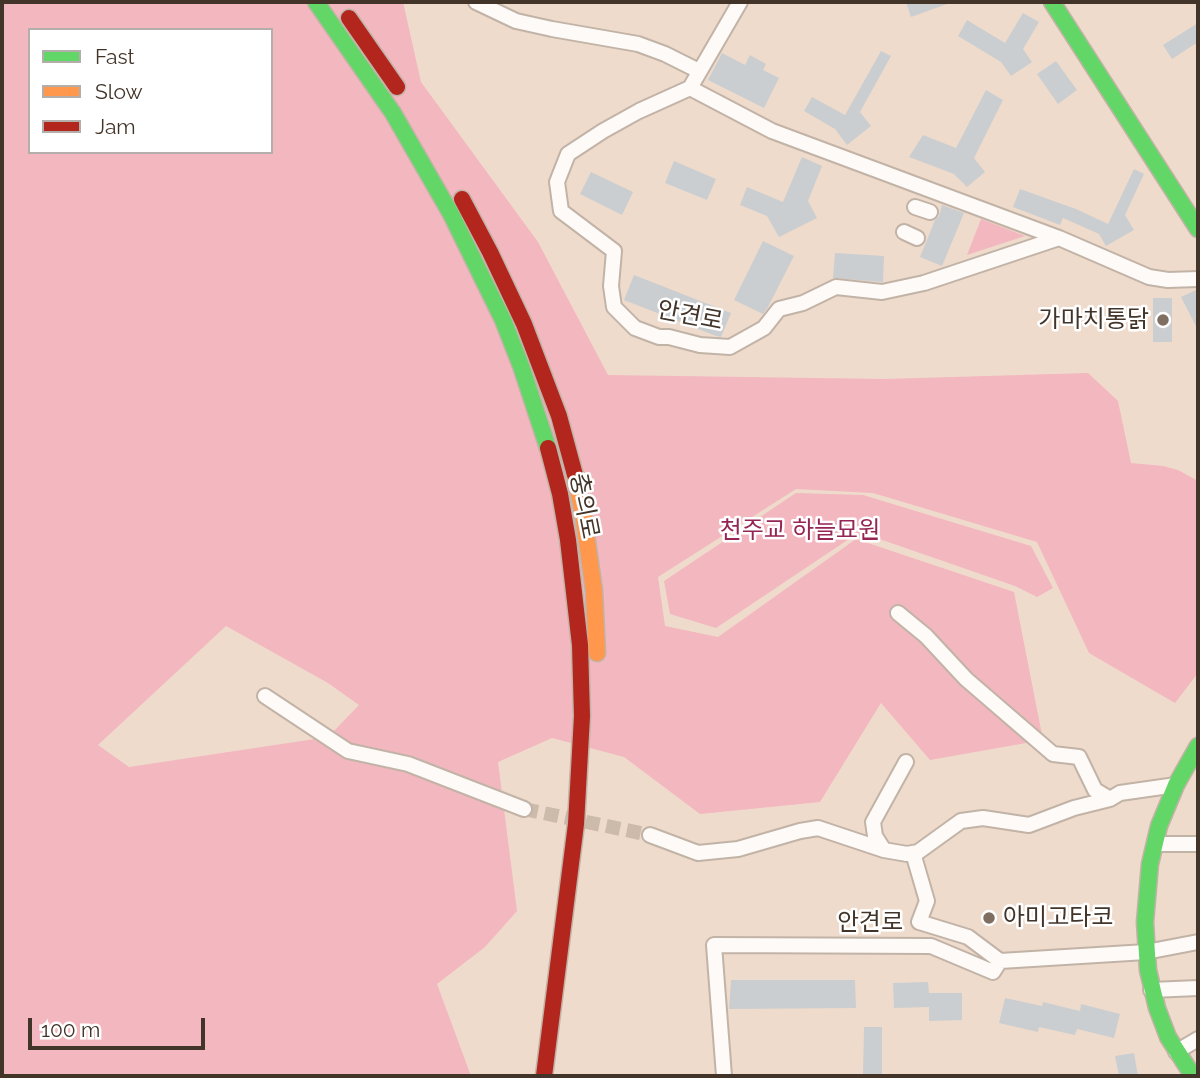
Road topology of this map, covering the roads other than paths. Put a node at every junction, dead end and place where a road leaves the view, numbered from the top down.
1 (316, 2) edge
2 (338, 2) edge
3 (476, 2) edge
4 (740, 2) edge
5 (1052, 2) edge
6 (699, 71) junction
7 (690, 88) junction
8 (407, 103) dead end
9 (456, 186) dead end
10 (915, 207) dead end
11 (930, 212) dead end
12 (1198, 229) edge
13 (1059, 238) junction
14 (1198, 279) edge
15 (898, 613) dead end
16 (597, 670) dead end
17 (265, 696) dead end
18 (1198, 746) edge
19 (906, 762) dead end
20 (1176, 785) junction
21 (1110, 799) junction
22 (524, 809) tunnel mouth
23 (592, 817) dead end
24 (650, 835) tunnel mouth
25 (1155, 844) junction
26 (1198, 844) edge
27 (884, 850) junction
28 (913, 853) junction
29 (1198, 942) edge
30 (1146, 952) junction
31 (1000, 961) junction
32 (1198, 988) edge
33 (1152, 990) junction
34 (1198, 1039) edge
35 (1176, 1052) junction
36 (544, 1076) edge
37 (558, 1076) edge
38 (724, 1076) edge
39 (1193, 1076) edge

1 - 36 main road, 충의로
2 - 8 main road
3 - 6 street
4 - 6 street
5 - 12 main road
6 - 7 street
7 - 13 street
7 - 13 street, 안견로
9 - 16 main road, 충의로
10 - 11 street
13 - 14 street
15 - 21 street
17 - 22 street
18 - 20 main road
19 - 27 street
20 - 21 street
20 - 25 main road
21 - 28 street
23 - 37 main road
24 - 27 street
25 - 26 street
25 - 30 main road
27 - 28 street
28 - 31 street
29 - 30 street, 안견로
30 - 31 street, 안견로
30 - 33 main road
31 - 38 street, 안견로
32 - 33 street
33 - 35 main road
34 - 35 street
35 - 39 main road

